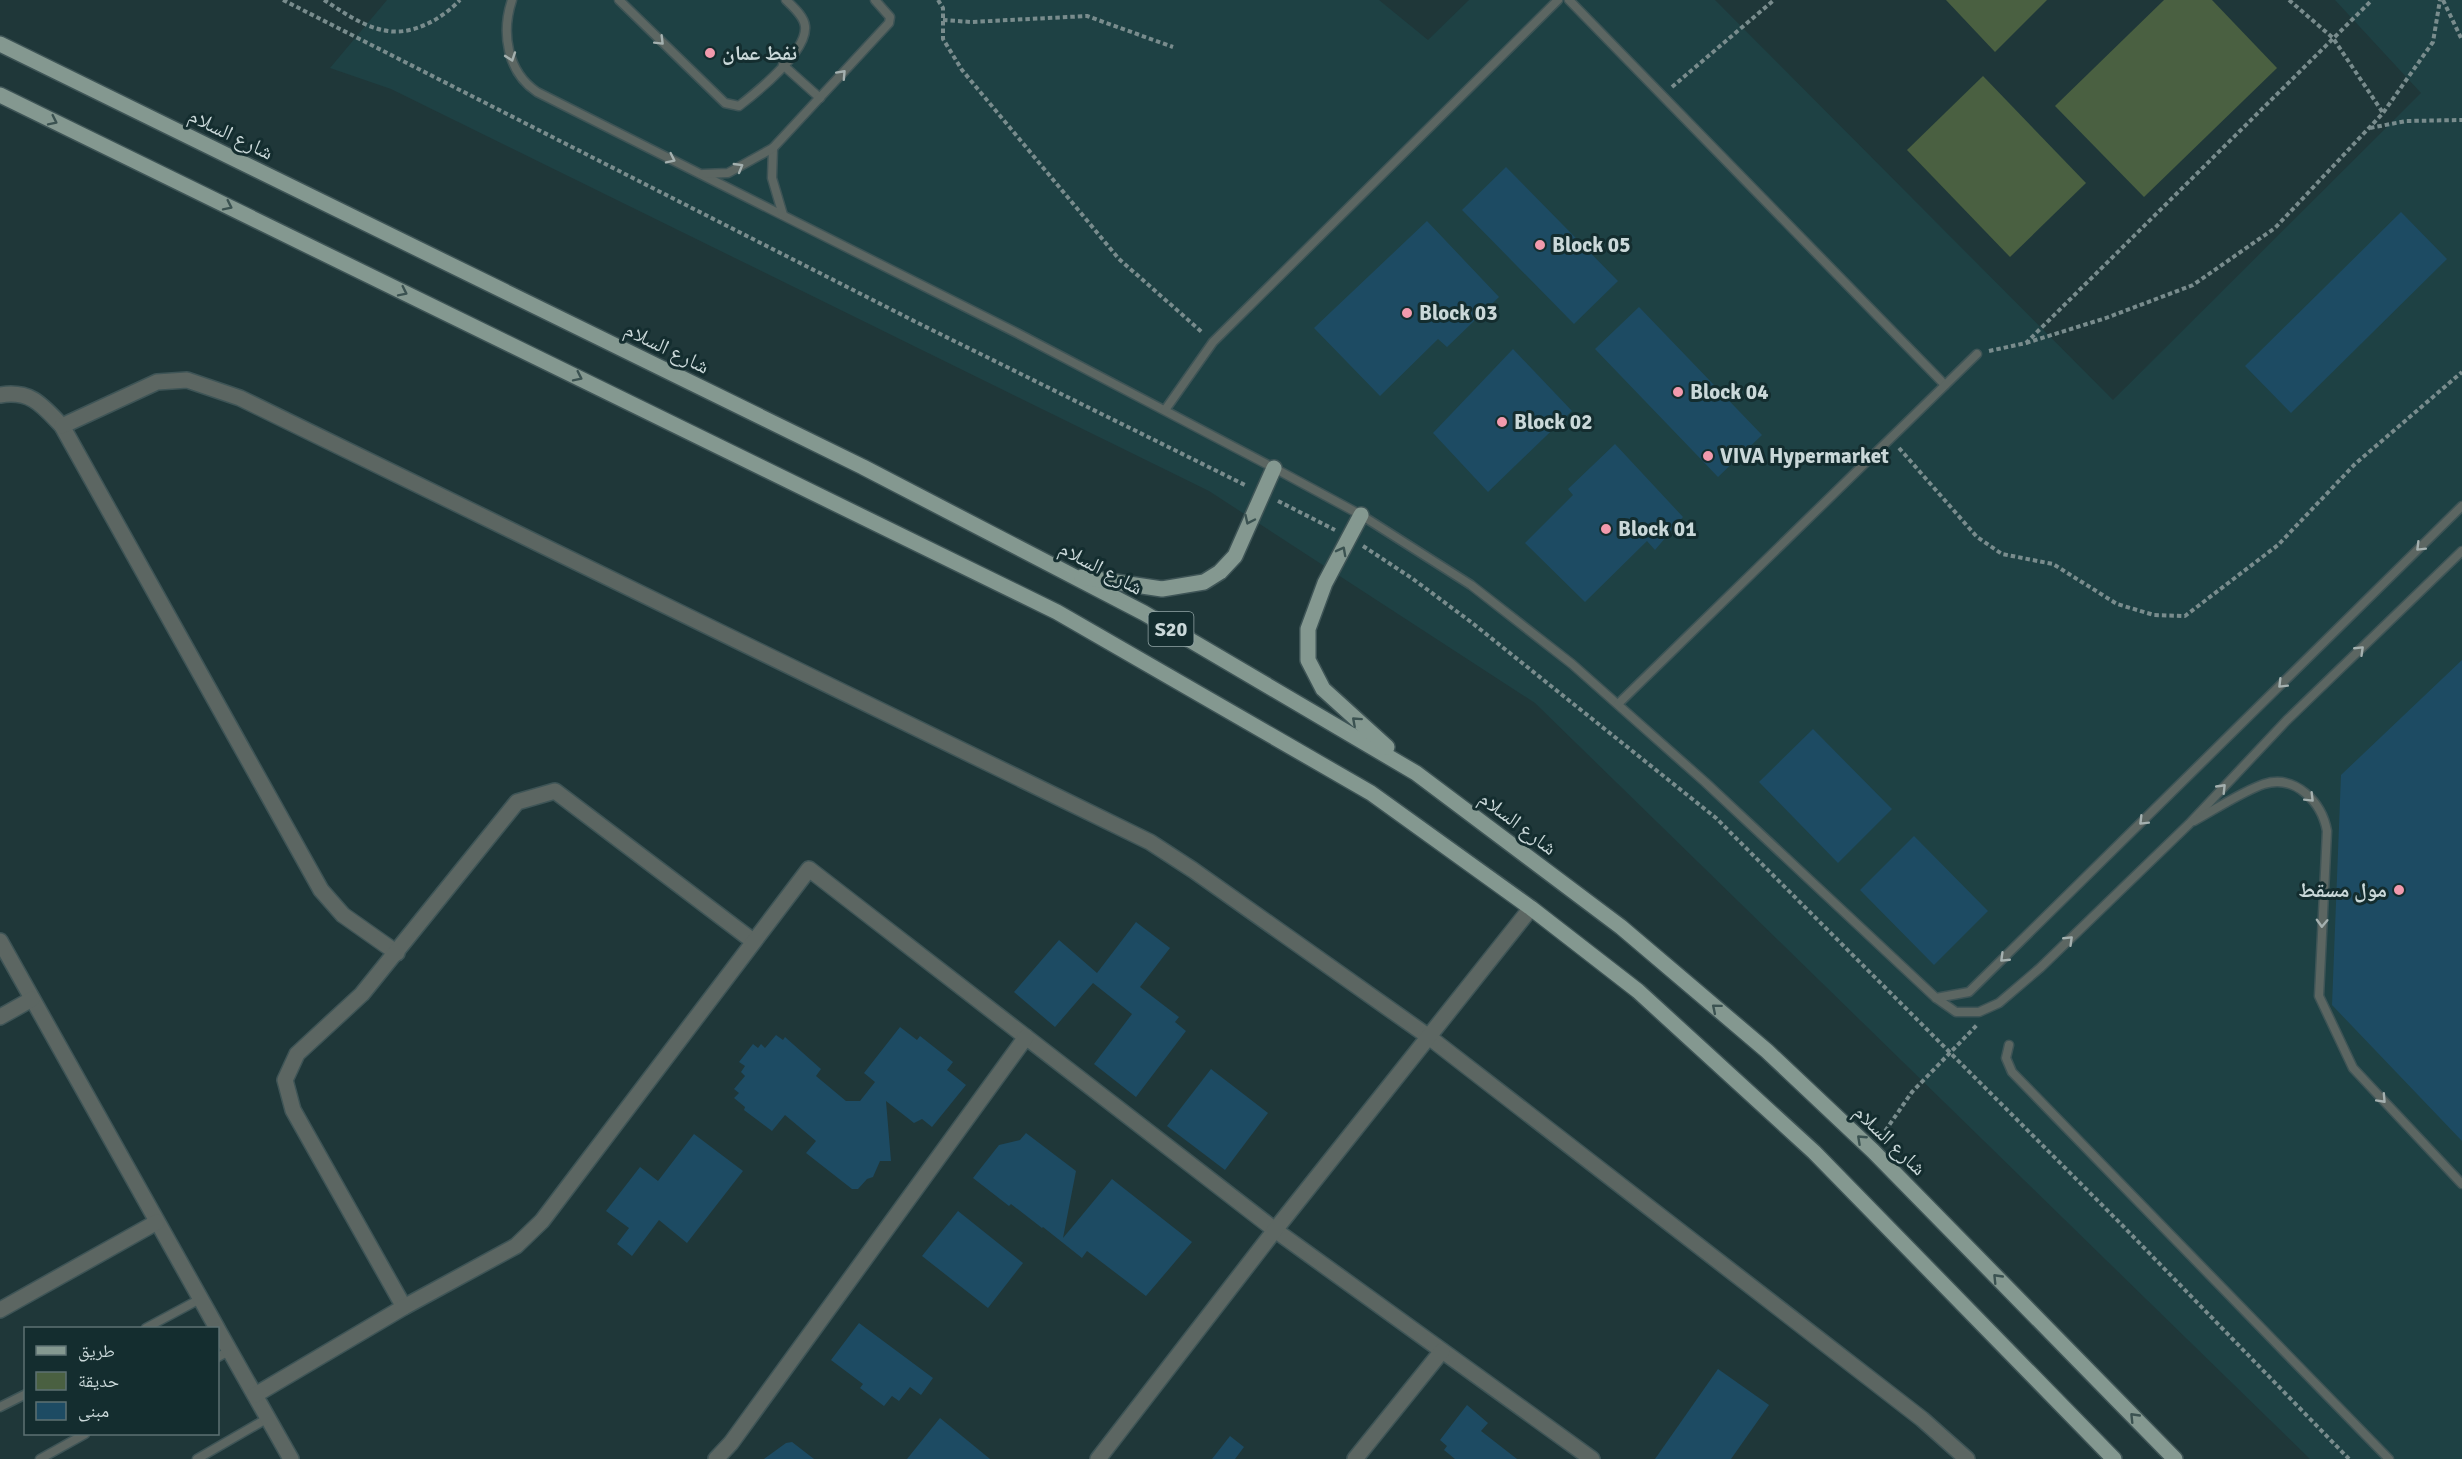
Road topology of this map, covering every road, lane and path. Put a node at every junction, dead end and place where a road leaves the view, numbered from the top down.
1 (283, 0) edge
2 (324, 0) edge
3 (460, 0) edge
4 (512, 0) edge
5 (619, 0) edge
6 (786, 0) edge
7 (875, 0) edge
8 (938, 0) edge
9 (1558, 0) edge
10 (1569, 0) edge
11 (1774, 0) edge
12 (2289, 0) edge
13 (2372, 0) edge
14 (2441, 0) edge
15 (943, 20) junction
16 (2333, 38) junction
17 (2462, 40) edge
18 (0, 44) edge
19 (1173, 47) dead end
20 (783, 66) junction
21 (0, 95) edge
22 (1662, 95) junction
23 (820, 98) junction
24 (2383, 113) junction
25 (2462, 120) edge
26 (2369, 128) junction
27 (773, 148) junction
28 (702, 174) junction
29 (783, 215) junction
30 (1213, 342) junction
31 (2026, 343) junction
32 (1977, 354) joint
33 (2462, 372) edge
34 (1945, 386) junction
35 (0, 395) edge
36 (1165, 410) junction
37 (62, 426) junction
38 (1890, 439) junction
39 (1274, 468) junction
40 (1262, 493) junction
41 (2462, 506) edge
42 (1361, 515) junction
43 (1350, 538) junction
44 (2462, 551) edge
45 (1068, 574) junction
46 (1618, 704) junction
47 (1416, 773) junction
48 (2188, 824) junction
49 (1531, 908) junction
50 (0, 941) edge
51 (753, 941) junction
52 (397, 953) junction
53 (1936, 998) junction
54 (32, 999) junction
55 (1999, 1003) junction
56 (0, 1017) edge
57 (1026, 1037) junction
58 (1429, 1037) junction
59 (2009, 1045) dead end
60 (1950, 1053) junction
61 (1873, 1151) junction
62 (2462, 1184) edge
63 (157, 1222) junction
64 (1275, 1230) junction
65 (200, 1299) junction
66 (404, 1307) junction
67 (0, 1310) edge
68 (150, 1327) edge
69 (216, 1327) edge
70 (219, 1337) edge
71 (1442, 1351) junction
72 (223, 1354) edge
73 (24, 1395) edge
74 (255, 1395) junction
75 (0, 1407) edge
76 (268, 1418) junction
77 (83, 1435) edge
78 (40, 1459) edge
79 (197, 1459) edge
80 (291, 1459) edge
81 (716, 1459) edge
82 (1098, 1459) edge
83 (1355, 1459) edge
84 (1592, 1459) edge
85 (1967, 1459) edge
86 (2114, 1459) edge
87 (2175, 1459) edge
88 (2349, 1459) edge
89 (2389, 1459) edge

1 - 40 path
2 - 3 path
4 -> 28 lane
5 -> 20 lane
6 - 20 lane
23 -> 7 lane
8 - 15 path
9 - 30 lane
10 - 22 lane
11 - 22 path
12 - 16 path
13 - 16 path
14 - 17 path
14 - 24 path
15 - 19 path
15 - 30 path
16 - 24 path
16 - 31 path
18 - 45 main road, شارع السلام / S20
20 - 23 lane
21 -> 49 main road, S20
22 - 34 lane
23 - 27 lane
24 - 26 path
25 - 26 path
26 - 31 path
28 -> 27 lane
27 - 29 lane
28 - 29 lane
29 - 36 lane
30 - 36 lane
31 - 32 path
32 - 34 lane
33 - 38 path
34 - 38 lane
35 - 37 street
36 - 39 lane
37 - 52 street
37 - 58 street
38 - 46 lane
39 - 40 main road
39 - 42 lane
40 - 43 path
40 -> 45 main road
41 -> 53 lane
42 - 43 main road
42 - 46 lane
47 -> 43 main road
43 - 60 path
48 -> 44 lane
45 - 47 main road, شارع السلام / S20
46 - 53 lane
61 -> 47 main road, شارع السلام / S20
55 -> 48 lane
48 -> 62 lane
49 - 58 street
49 - 86 main road, S20
50 - 54 street
51 - 52 street
51 - 57 street
51 - 66 street
52 - 66 street
53 - 55 lane
54 - 56 street
54 - 63 street
55 - 60 path
57 - 64 street
57 - 81 street
58 - 64 street
58 - 85 street
59 - 89 lane
60 - 61 path
60 - 88 path
87 -> 61 main road, شارع السلام / S20
63 - 65 street
63 - 67 street
64 - 71 street
64 - 82 street
65 - 68 lane
65 - 69 street
66 - 74 street
70 - 72 street
71 - 83 street
71 - 84 street
72 - 74 street
73 - 75 lane
74 - 76 street
76 - 79 lane
76 - 80 street
77 - 78 lane

